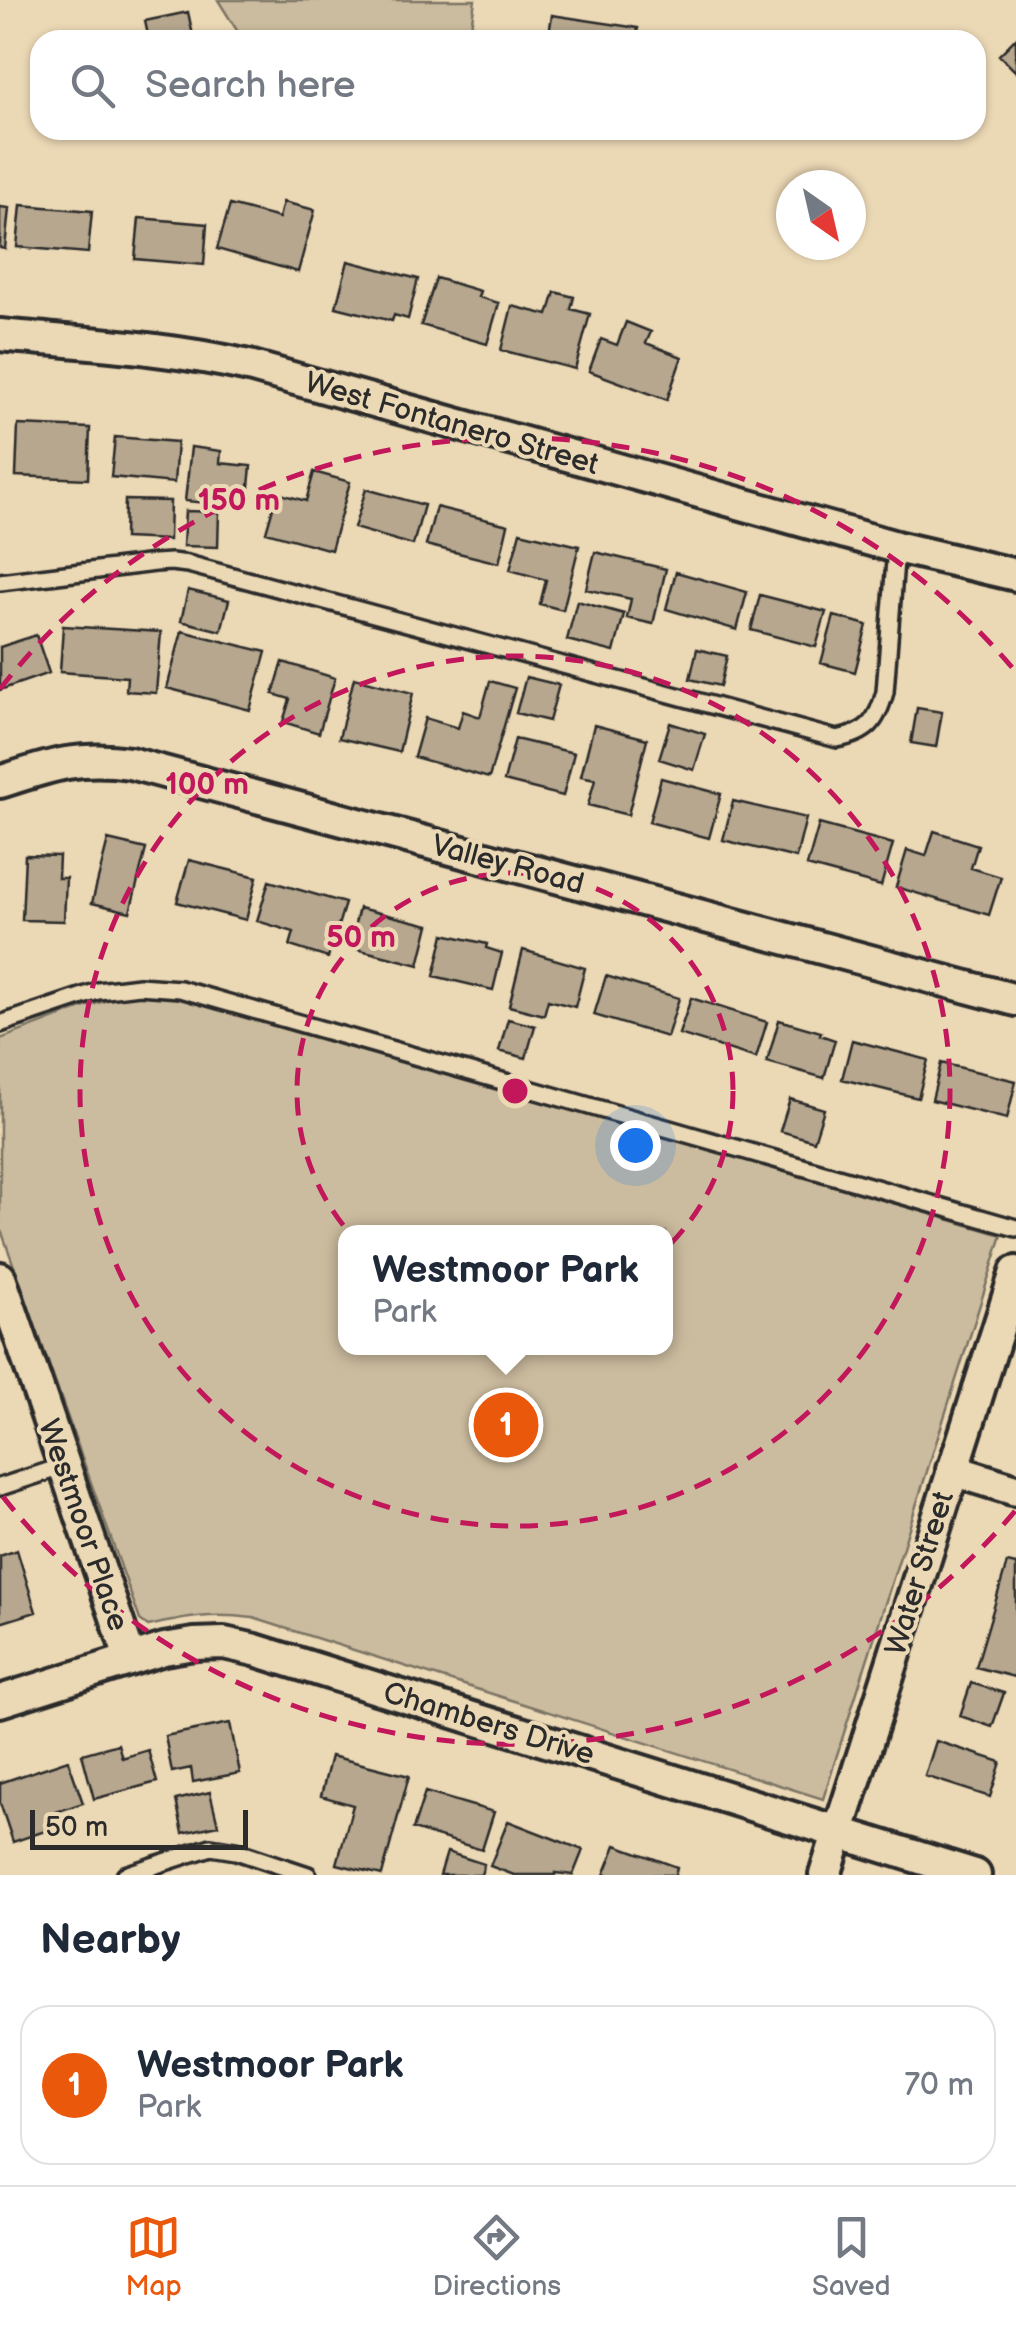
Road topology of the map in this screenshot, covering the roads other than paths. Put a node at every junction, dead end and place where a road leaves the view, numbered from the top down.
1 (0, 335) edge
2 (896, 546) junction
3 (1016, 575) edge
4 (0, 582) edge
5 (0, 782) edge
6 (1016, 1000) edge
7 (0, 1024) edge
8 (1016, 1228) edge
9 (1016, 1272) edge
10 (0, 1278) edge
11 (64, 1466) junction
12 (952, 1470) junction
13 (0, 1487) edge
14 (1016, 1490) edge
15 (130, 1658) junction
16 (0, 1701) edge
17 (839, 1832) junction
18 (126, 1875) edge
19 (308, 1875) edge
20 (825, 1875) edge
21 (974, 1875) edge

1 - 2 street, West Fontanero Street
2 - 3 street, West Fontanero Street
2 - 4 lane
5 - 6 street, Valley Road
7 - 8 lane
9 - 12 street, Water Street
10 - 11 street, Westmoor Place
11 - 13 lane
11 - 15 street, Westmoor Place
12 - 14 street
12 - 17 street, Water Street
15 - 16 street, Chambers Drive
15 - 17 street, Chambers Drive
17 - 20 street, Water Street
17 - 21 street, Chambers Drive
18 - 19 lane

